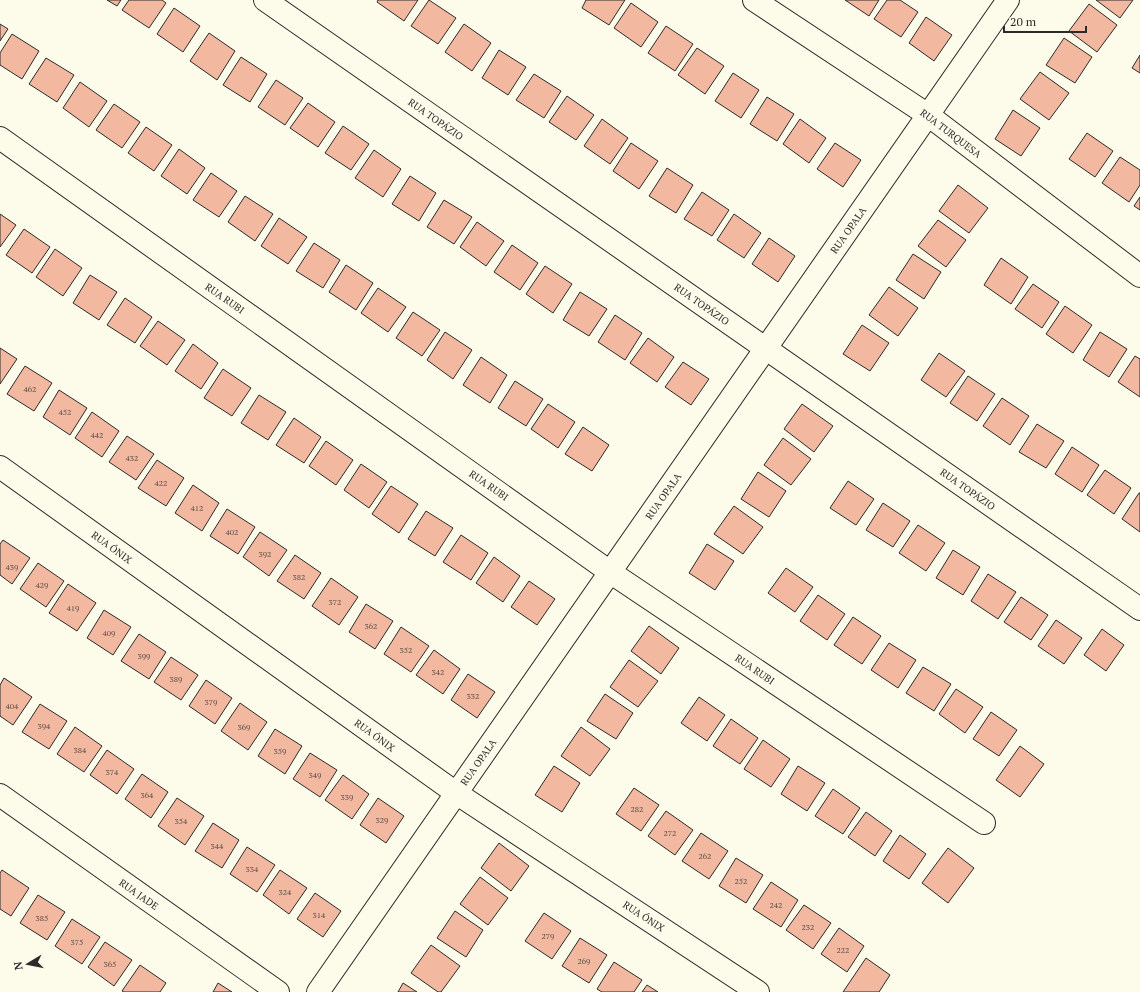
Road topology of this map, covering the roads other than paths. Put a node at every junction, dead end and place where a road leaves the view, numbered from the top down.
1 (265, 0) edge
2 (754, 0) edge
3 (1008, 0) edge
4 (928, 115) junction
5 (0, 138) edge
6 (1140, 276) edge
7 (766, 348) junction
8 (0, 467) edge
9 (610, 572) junction
10 (1140, 609) edge
11 (456, 793) junction
12 (0, 795) edge
13 (984, 823) dead end
14 (278, 992) edge
15 (318, 992) edge
16 (758, 992) edge

1 - 7 street, RUA TOPÁZIO
2 - 4 street, RUA TURQUESA
3 - 4 street, RUA OPALA
4 - 6 street, RUA TURQUESA
4 - 7 street, RUA OPALA
5 - 9 street, RUA RUBI
7 - 9 street, RUA OPALA
7 - 10 street, RUA TOPÁZIO
8 - 11 street, RUA ÓNIX
9 - 11 street, RUA OPALA
9 - 13 street, RUA RUBI
11 - 15 street, RUA OPALA
11 - 16 street, RUA ÓNIX
12 - 14 street, RUA JADE

